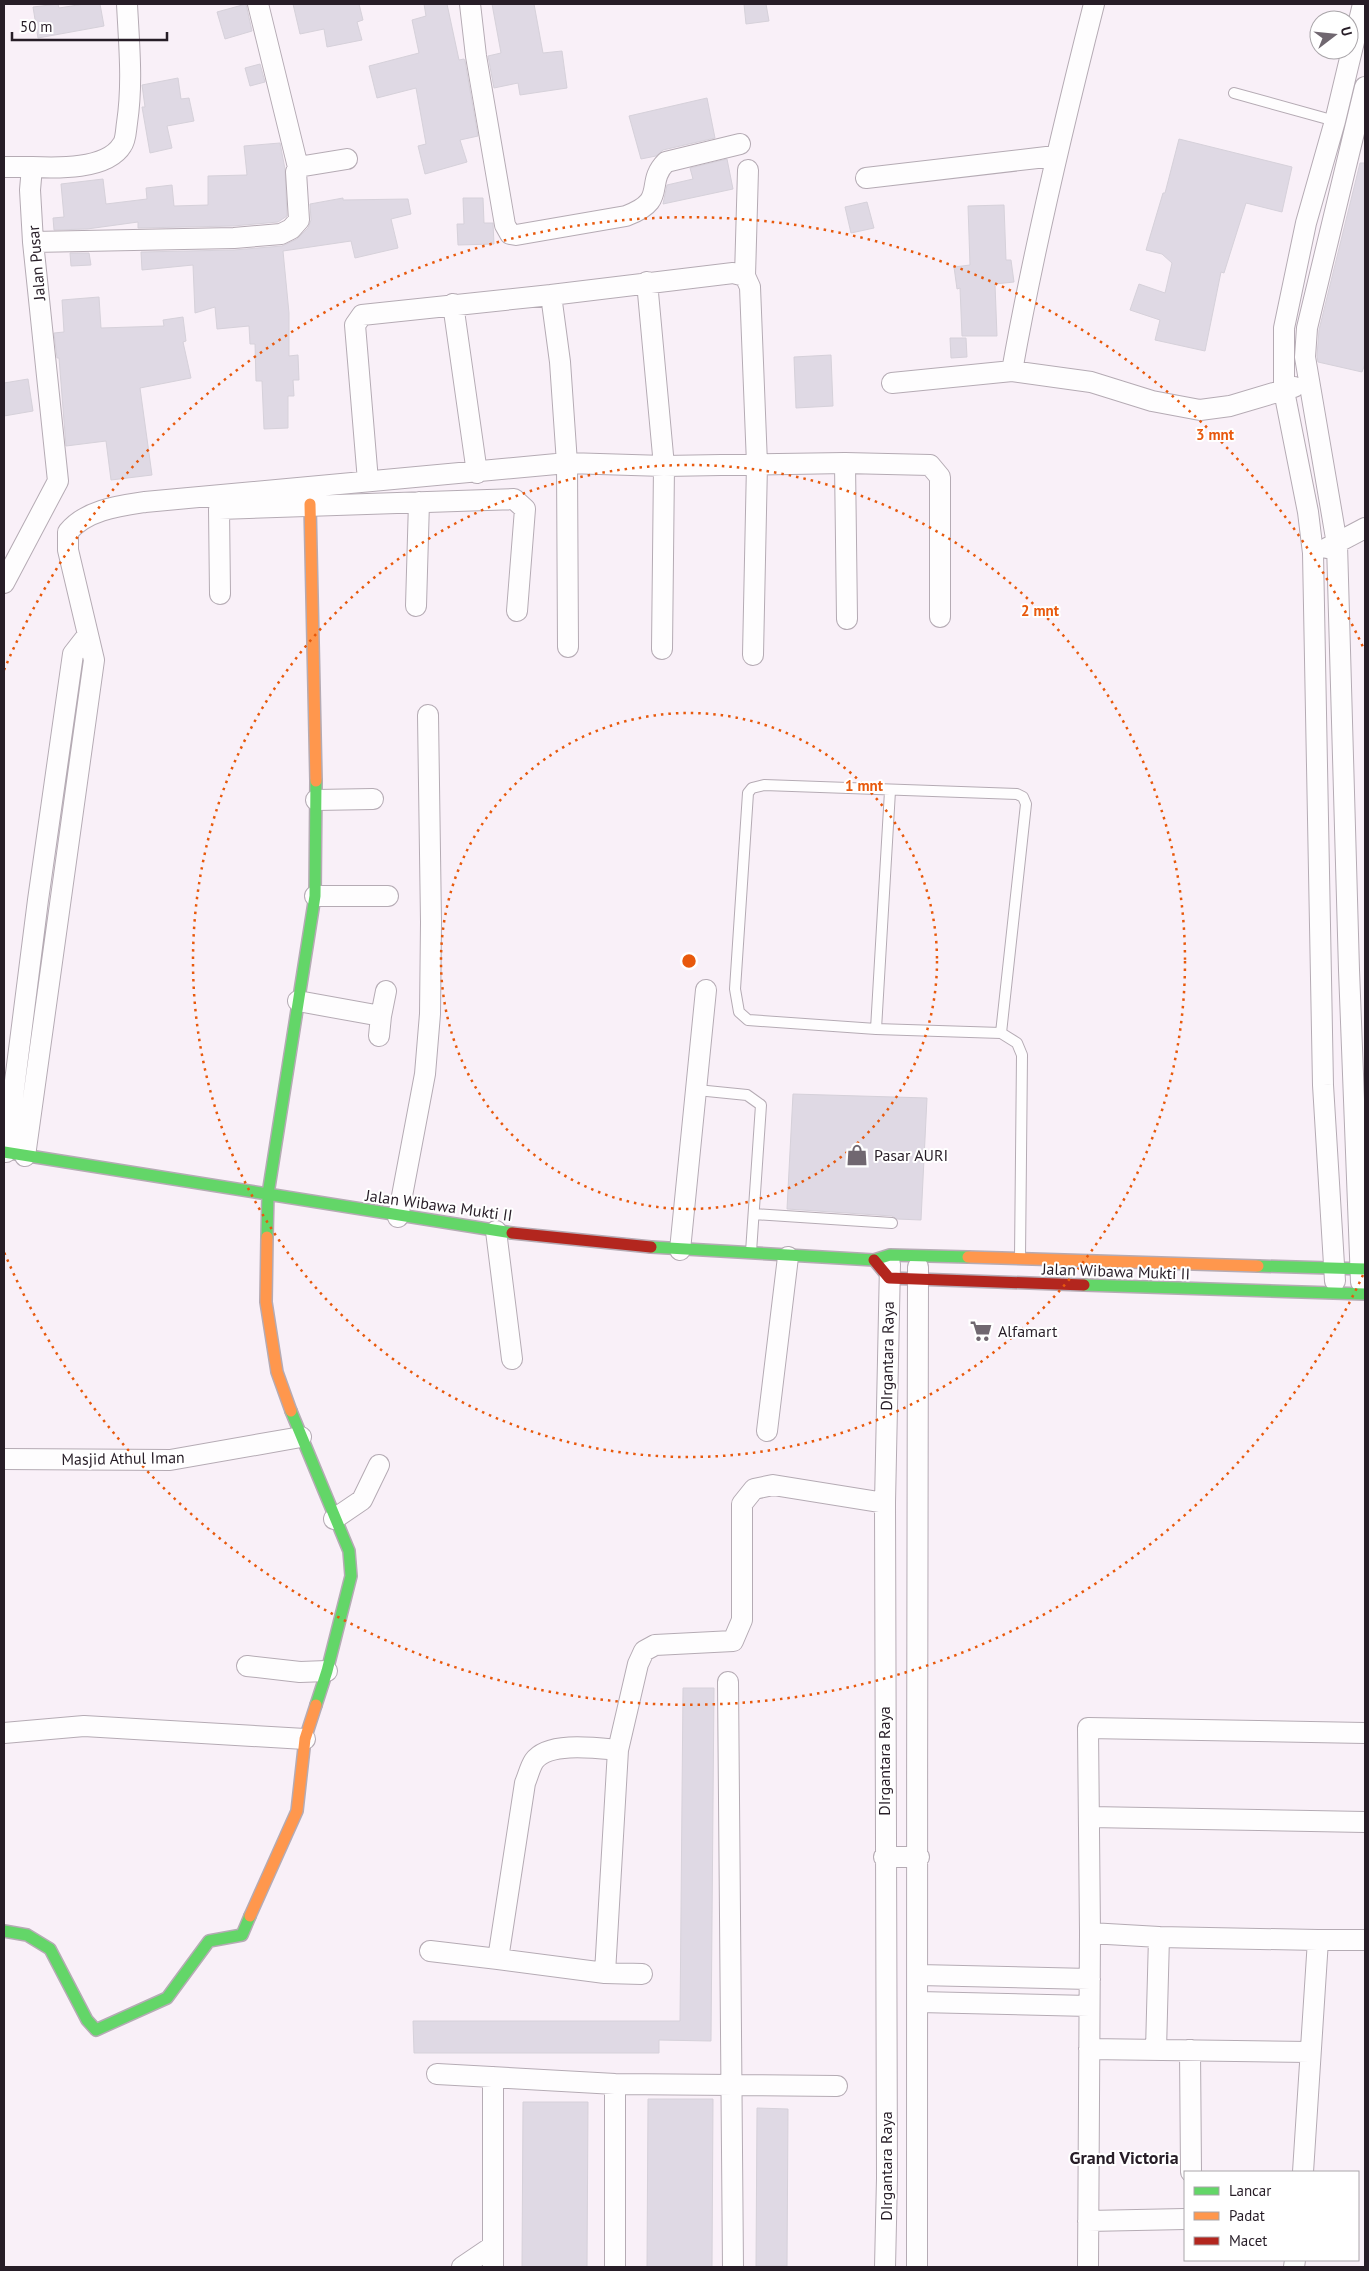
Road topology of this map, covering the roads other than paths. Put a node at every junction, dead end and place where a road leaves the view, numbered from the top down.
1 (128, 4) edge
2 (258, 4) edge
3 (470, 4) edge
4 (1094, 4) edge
5 (1363, 4) edge
6 (1365, 87) edge
7 (1234, 93) dead end
8 (1335, 121) junction
9 (1355, 127) junction
10 (740, 144) dead end
11 (1056, 156) junction
12 (348, 159) dead end
13 (4, 167) edge
14 (32, 167) junction
15 (298, 167) junction
16 (748, 170) dead end
17 (866, 178) dead end
18 (33, 242) junction
19 (745, 276) junction
20 (647, 282) junction
21 (551, 295) junction
22 (453, 304) junction
23 (1012, 371) junction
24 (1308, 382) junction
25 (892, 383) dead end
26 (1284, 391) junction
27 (845, 463) junction
28 (567, 464) junction
29 (757, 464) junction
30 (664, 466) junction
31 (476, 473) junction
32 (368, 482) junction
33 (419, 502) junction
34 (310, 504) junction
35 (1365, 528) edge
36 (1337, 544) junction
37 (1313, 553) junction
38 (4, 582) edge
39 (220, 594) dead end
40 (416, 606) dead end
41 (517, 611) dead end
42 (940, 616) dead end
43 (847, 619) dead end
44 (87, 636) junction
45 (568, 647) dead end
46 (662, 649) dead end
47 (753, 655) dead end
48 (68, 686) junction
49 (90, 689) junction
50 (428, 715) dead end
51 (890, 791) junction
52 (373, 799) dead end
53 (316, 800) junction
54 (315, 896) junction
55 (388, 896) dead end
56 (38, 900) junction
57 (59, 902) junction
58 (1322, 970) junction
59 (1357, 970) edge
60 (386, 990) dead end
61 (706, 990) dead end
62 (298, 1001) junction
63 (381, 1016) junction
64 (876, 1029) junction
65 (1002, 1033) junction
66 (379, 1036) dead end
67 (697, 1090) junction
68 (11, 1153) edge
69 (268, 1194) junction
70 (754, 1214) junction
71 (398, 1217) junction
72 (892, 1223) dead end
73 (496, 1231) junction
74 (680, 1250) junction
75 (751, 1255) junction
76 (918, 1256) junction
77 (788, 1257) junction
78 (882, 1258) junction
79 (1334, 1269) junction
80 (1363, 1269) edge
81 (1018, 1271) junction
82 (889, 1278) junction
83 (918, 1280) junction
84 (1336, 1293) junction
85 (1363, 1294) edge
86 (512, 1359) dead end
87 (887, 1395) junction
88 (916, 1396) junction
89 (767, 1431) dead end
90 (301, 1437) junction
91 (4, 1459) edge
92 (379, 1465) dead end
93 (885, 1503) junction
94 (334, 1519) junction
95 (247, 1666) dead end
96 (327, 1672) junction
97 (728, 1682) dead end
98 (4, 1733) edge
99 (1365, 1733) edge
100 (305, 1739) junction
101 (618, 1750) junction
102 (1090, 1816) junction
103 (1365, 1822) edge
104 (919, 1857) junction
105 (884, 1858) junction
106 (4, 1931) edge
107 (1090, 1933) junction
108 (1159, 1937) junction
109 (1318, 1940) junction
110 (1365, 1940) edge
111 (430, 1951) dead end
112 (498, 1959) junction
113 (605, 1973) junction
114 (642, 1974) dead end
115 (919, 1974) junction
116 (1090, 1979) junction
117 (919, 2002) junction
118 (1089, 2006) junction
119 (1089, 2049) junction
120 (1156, 2050) junction
121 (1190, 2050) junction
122 (1310, 2052) junction
123 (437, 2074) dead end
124 (493, 2077) junction
125 (615, 2084) junction
126 (730, 2086) junction
127 (837, 2086) dead end
128 (1191, 2171) edge
129 (1303, 2171) edge
130 (918, 2176) junction
131 (887, 2178) junction
132 (1184, 2219) edge
133 (1088, 2221) junction
134 (493, 2246) junction
135 (462, 2267) edge
136 (492, 2267) edge
137 (615, 2267) edge
138 (733, 2267) edge
139 (885, 2267) edge
140 (917, 2267) edge
141 (1088, 2267) edge

1 - 14 street
2 - 15 street
3 - 10 street
4 - 11 street
5 - 8 street
6 - 9 street
7 - 8 lane
8 - 9 street
8 - 26 street
9 - 24 street
11 - 17 street
11 - 23 street
12 - 15 street
13 - 14 street
14 - 18 street, Jalan Pusar
15 - 18 street
16 - 19 street
18 - 38 street, Jalan Pusar
19 - 20 street
19 - 29 street
20 - 21 street
20 - 30 street
21 - 22 street
21 - 28 street
22 - 31 street
22 - 32 street
23 - 25 street
23 - 26 street
24 - 26 street
24 - 36 street
26 - 37 street
27 - 29 street
27 - 42 street
27 - 43 street
28 - 30 street
28 - 31 street
28 - 45 street
29 - 30 street
29 - 47 street
30 - 46 street
31 - 32 street
32 - 44 street
33 - 34 street
33 - 40 street
33 - 41 street
34 - 39 street
34 - 53 main road
35 - 36 street
36 - 37 street
36 - 59 street
37 - 58 street
44 - 48 street
44 - 49 street
48 - 49 street
48 - 56 street
49 - 57 street
50 - 71 street
51 - 64 lane
51 - 64 lane
51 - 65 lane
52 - 53 street
53 - 54 main road
54 - 55 street
54 - 62 main road
56 - 57 street
56 - 68 street
57 - 68 street
58 - 59 street
58 - 79 street
59 - 80 street
60 - 63 street
61 - 67 street
62 - 63 street
62 - 69 main road
63 - 66 street
64 - 65 lane
65 - 81 lane
67 - 70 lane
67 - 74 street
68 - 69 main road, Jalan Wibawa Mukti II
69 - 71 main road, Jalan Wibawa Mukti II
69 - 90 main road
70 - 72 lane
70 - 75 lane
71 - 73 main road, Jalan Wibawa Mukti II
73 - 74 main road, Jalan Wibawa Mukti II
73 - 86 street
74 - 75 main road, Jalan Wibawa Mukti II
75 - 77 main road, Jalan Wibawa Mukti II
76 - 78 main road, Jalan Wibawa Mukti II
76 - 81 main road, Jalan Wibawa Mukti II
76 - 83 street, DIrgantara Raya
77 - 78 main road, Jalan Wibawa Mukti II
77 - 89 street
78 - 82 street, DIrgantara Raya
79 - 80 main road, Jalan Wibawa Mukti II
79 - 81 main road, Jalan Wibawa Mukti II
79 - 84 street
80 - 85 street
81 - 83 main road, Jalan Wibawa Mukti II
81 - 84 main road, Jalan Wibawa Mukti II
82 - 83 main road, Jalan Wibawa Mukti II
82 - 87 street, DIrgantara Raya
83 - 88 street, DIrgantara Raya
84 - 85 main road, Jalan Wibawa Mukti II
87 - 88 street
87 - 93 street, DIrgantara Raya
88 - 104 street, DIrgantara Raya
90 - 91 street, Masjid Athul Iman
90 - 94 main road
92 - 94 street
93 - 101 street
93 - 105 street, DIrgantara Raya
94 - 96 main road
95 - 96 street
96 - 100 main road
97 - 126 street
98 - 100 street
99 - 102 street
100 - 106 main road
101 - 112 street
101 - 113 street
102 - 103 street
102 - 107 street
104 - 105 street
104 - 115 street, DIrgantara Raya
105 - 131 street, DIrgantara Raya
107 - 108 street
107 - 116 street
108 - 109 street
108 - 120 street
109 - 110 street
109 - 122 street
111 - 112 street
112 - 113 street
113 - 114 street
115 - 116 street
115 - 117 street, DIrgantara Raya
116 - 118 street
117 - 118 street
117 - 130 street, DIrgantara Raya
118 - 119 street
119 - 120 street
119 - 133 street
120 - 121 street
121 - 122 street
121 - 128 street
122 - 129 street
123 - 124 street
124 - 125 street
124 - 134 street
125 - 126 street
125 - 137 street
126 - 127 street
126 - 138 street
130 - 131 street
130 - 140 street, DIrgantara Raya
131 - 139 street, DIrgantara Raya
132 - 133 street
133 - 141 street
134 - 135 street
134 - 136 street

